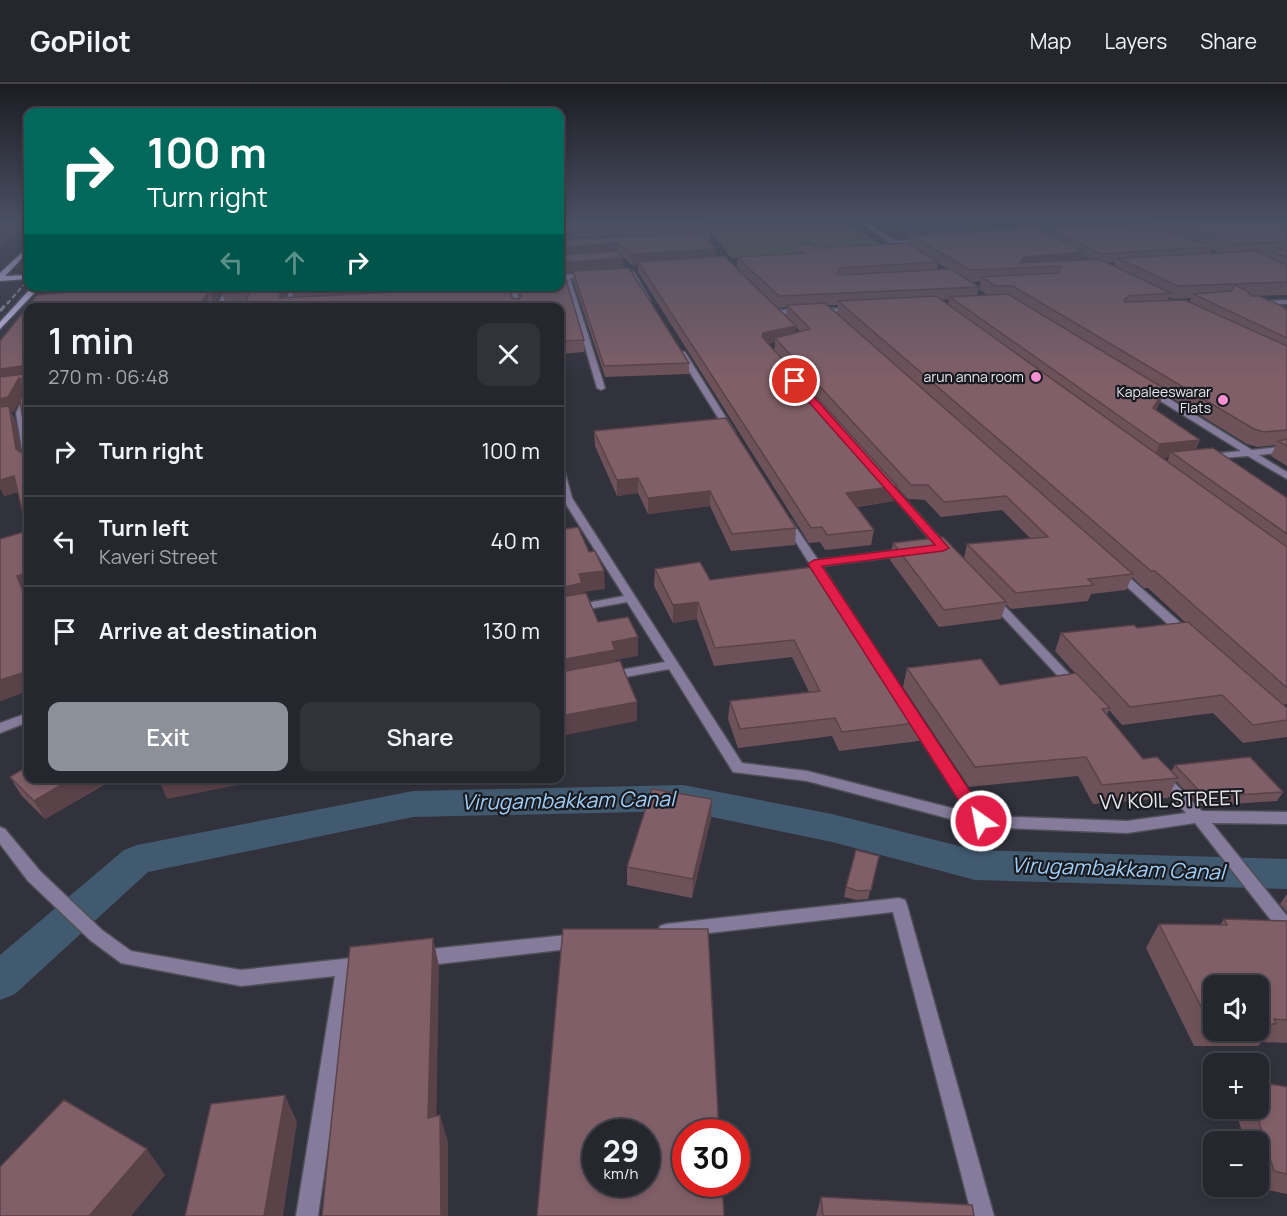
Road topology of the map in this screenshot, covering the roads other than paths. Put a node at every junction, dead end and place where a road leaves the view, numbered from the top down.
1 (634, 274) edge
2 (599, 275) edge
3 (24, 277) edge
4 (564, 277) edge
5 (0, 278) edge
6 (564, 280) edge
7 (34, 291) edge
8 (510, 291) edge
9 (502, 293) edge
10 (1287, 302) edge
11 (22, 304) joint
12 (1247, 304) edge
13 (653, 308) edge
14 (859, 309) edge
15 (826, 310) junction
16 (835, 318) edge
17 (791, 326) edge
18 (0, 327) edge
19 (677, 347) edge
20 (1137, 383) edge
21 (601, 388) dead end
22 (24, 406) edge
23 (20, 415) junction
24 (10, 416) edge
25 (24, 438) edge
26 (740, 445) edge
27 (1287, 449) edge
28 (1249, 453) junction
29 (1205, 458) edge
30 (1287, 476) edge
31 (881, 478) edge
32 (564, 486) edge
33 (783, 514) edge
34 (943, 548) junction
35 (931, 549) edge
36 (920, 550) edge
37 (951, 556) edge
38 (1107, 563) edge
39 (814, 564) junction
40 (984, 591) edge
41 (632, 598) junction
42 (564, 610) edge
43 (1195, 642) edge
44 (673, 663) junction
45 (594, 679) edge
46 (898, 693) edge
47 (1083, 695) edge
48 (904, 702) edge
49 (24, 719) edge
50 (0, 728) edge
51 (1156, 773) edge
52 (1287, 818) edge
53 (1200, 820) junction
54 (981, 821) junction
55 (0, 833) edge
56 (1287, 928) edge
57 (651, 933) edge
58 (592, 939) edge
59 (403, 960) edge
60 (380, 963) edge
61 (345, 967) junction
62 (307, 1216) edge
63 (983, 1216) edge

1 - 13 street
2 - 4 street
3 - 5 main road
6 - 21 street
7 - 11 main road
8 - 9 street
10 - 12 street
11 - 18 main road
14 - 15 street
15 - 16 street
15 - 17 street
19 - 26 street
20 - 28 street
22 - 23 street
23 - 24 street
23 - 25 street
27 - 28 street
28 - 29 street
28 - 30 street
31 - 34 street
32 - 41 street
33 - 39 street
34 - 35 street
34 - 37 street
36 - 39 street
38 - 43 street
39 - 46 street
40 - 47 street
41 - 42 street
41 - 44 street
44 - 45 street
44 - 54 street, VV KOIL STREET
48 - 54 street
49 - 50 street
51 - 53 street
52 - 53 street, VV KOIL STREET
53 - 54 street, VV KOIL STREET
53 - 56 street
55 - 61 street
57 - 63 street
58 - 59 street
60 - 61 street
61 - 62 street

